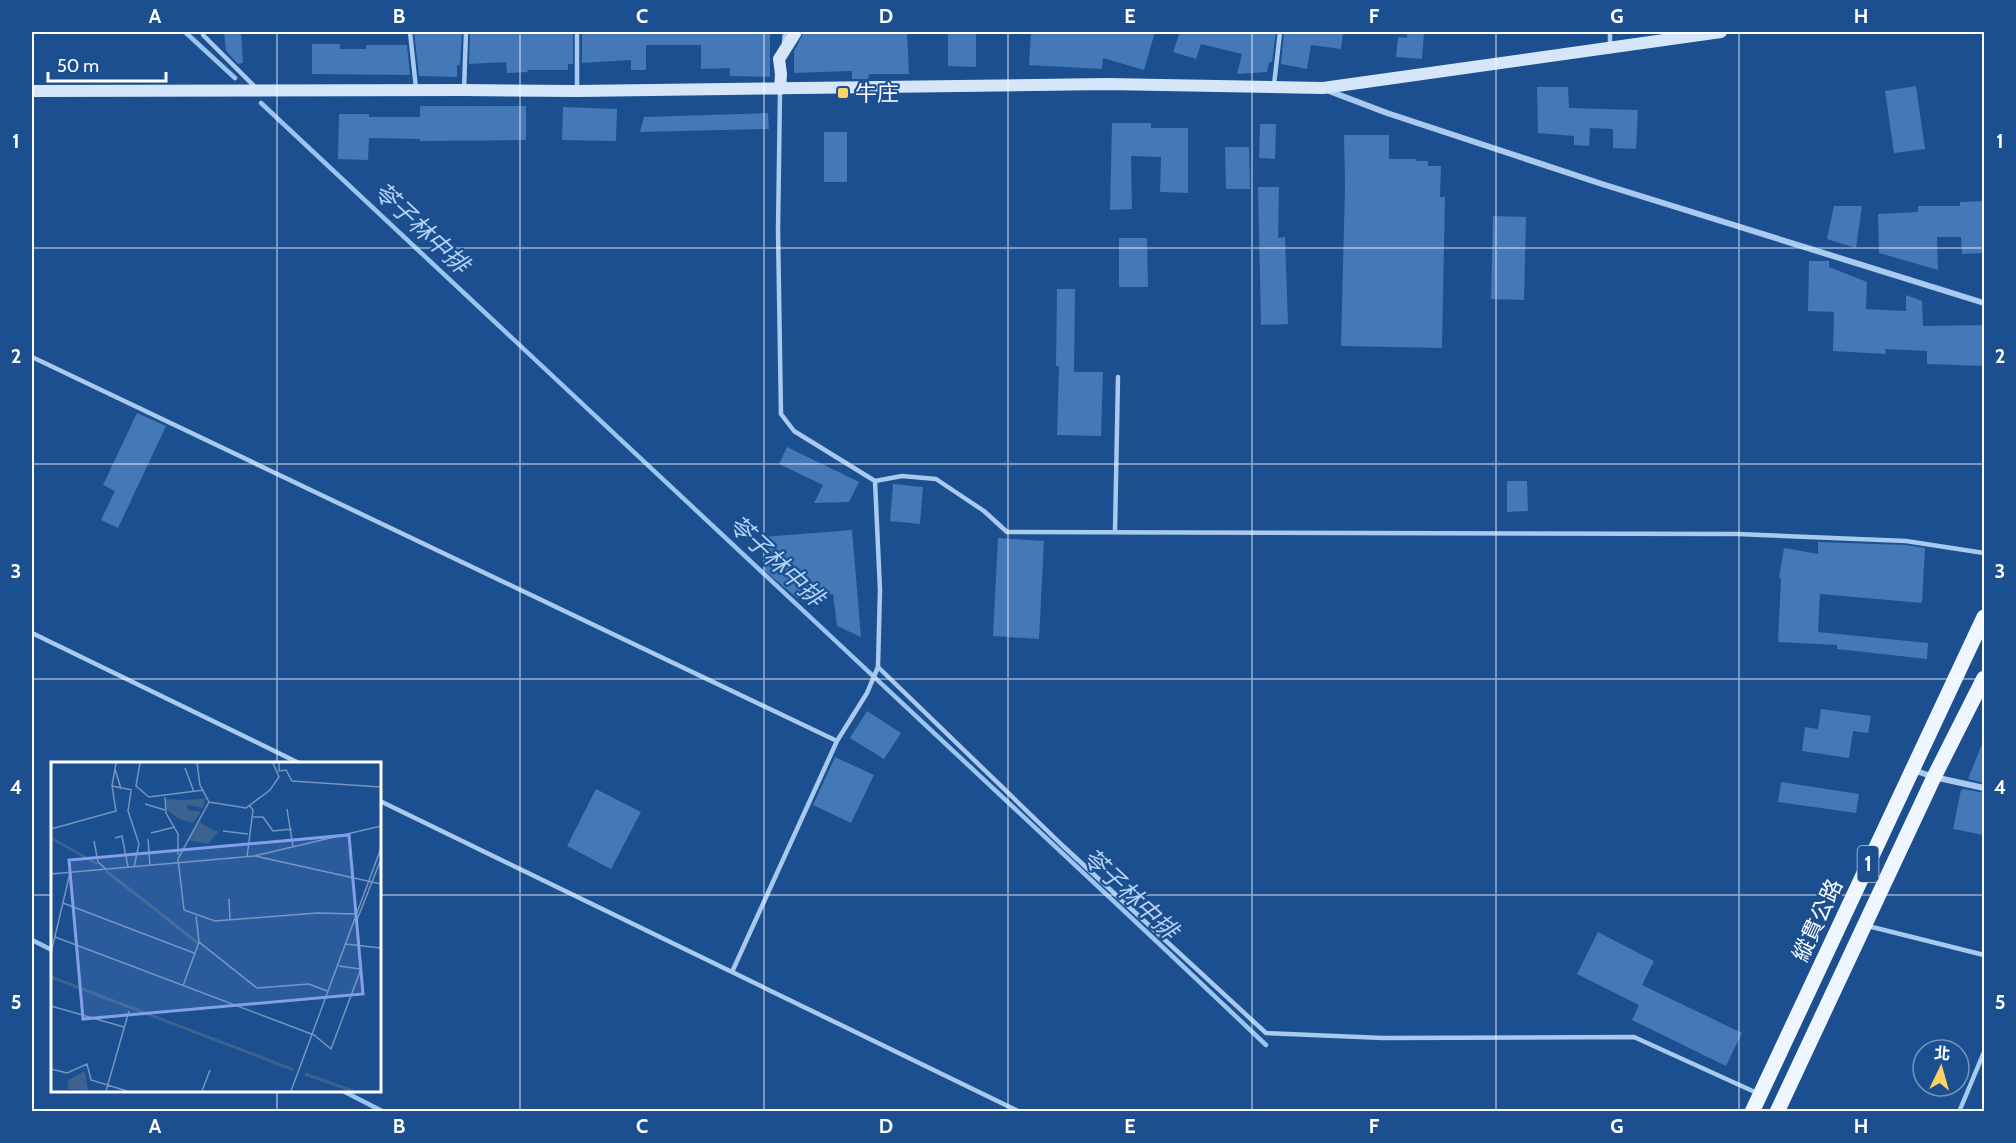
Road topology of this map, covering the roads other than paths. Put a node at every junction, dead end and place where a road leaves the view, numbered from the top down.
1 (203, 32) edge
2 (410, 32) edge
3 (466, 32) edge
4 (577, 32) edge
5 (785, 32) edge
6 (796, 32) edge
7 (1280, 32) edge
8 (1610, 32) edge
9 (1721, 32) edge
10 (1611, 49) junction
11 (784, 50) junction
12 (1274, 88) junction
13 (1323, 88) junction
14 (780, 89) junction
15 (417, 90) junction
16 (464, 90) junction
17 (32, 91) edge
18 (258, 91) junction
19 (577, 92) junction
20 (1984, 303) edge
21 (32, 357) edge
22 (1118, 377) dead end
23 (875, 481) junction
24 (1114, 532) junction
25 (1984, 554) edge
26 (1984, 617) edge
27 (32, 633) edge
28 (877, 669) junction
29 (1984, 678) edge
30 (837, 741) junction
31 (297, 762) edge
32 (1913, 769) junction
33 (1934, 777) junction
34 (1984, 788) edge
35 (381, 801) edge
36 (1864, 925) junction
37 (1984, 955) edge
38 (732, 972) junction
39 (1984, 1052) edge
40 (1760, 1095) junction
41 (1020, 1112) edge
42 (1752, 1112) edge
43 (1777, 1112) edge
44 (1959, 1112) edge

1 - 18 lane
2 - 15 lane
3 - 16 lane
4 - 19 lane
5 - 11 lane
6 - 11 street
7 - 12 lane
8 - 10 lane
9 - 10 street
10 - 13 street
11 - 14 street
12 - 13 street
12 - 14 street
13 - 20 street
14 - 19 street
14 - 23 lane
15 - 16 street
15 - 18 street
16 - 19 street
17 - 18 street
21 - 30 lane
22 - 24 lane
23 - 24 lane
23 - 28 lane
24 - 25 lane
26 - 32 main road, 縱貫公路 / 1
27 - 31 lane
28 - 30 lane
28 - 40 lane
29 - 33 main road, 縱貫公路 / 1
30 - 38 lane
32 - 33 street
32 - 40 main road, 縱貫公路 / 1
33 - 34 street
33 - 36 main road, 縱貫公路 / 1
35 - 38 lane
36 - 37 lane
36 - 43 main road, 縱貫公路 / 1
38 - 41 lane
39 - 44 lane
40 - 42 main road, 縱貫公路 / 1

